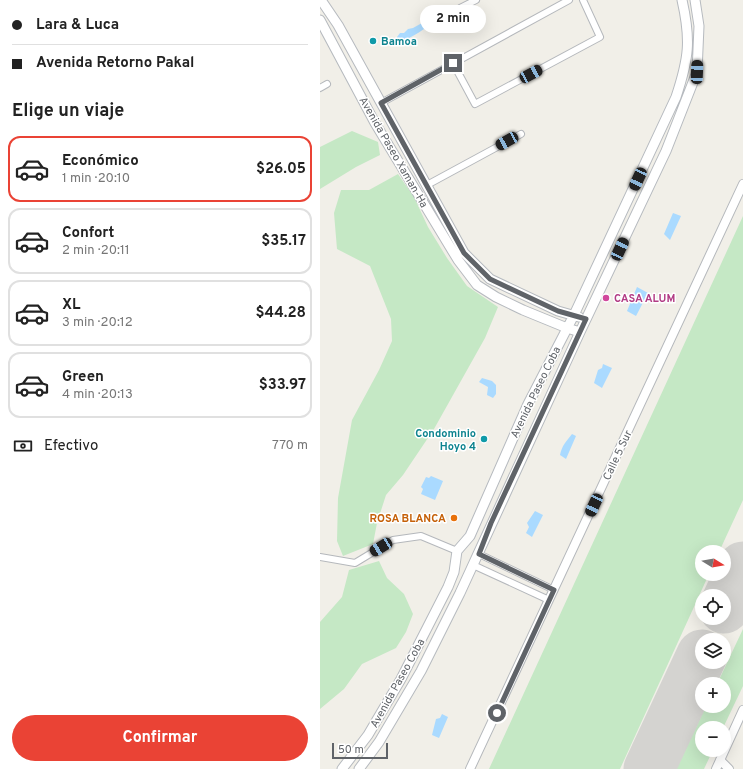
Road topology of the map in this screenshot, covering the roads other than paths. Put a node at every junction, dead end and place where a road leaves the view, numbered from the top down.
1 (322, 0) edge
2 (476, 0) edge
3 (569, 0) edge
4 (583, 0) edge
5 (682, 0) edge
6 (696, 0) edge
7 (460, 8) dead end
8 (320, 20) edge
9 (453, 63) junction
10 (327, 84) dead end
11 (320, 88) edge
12 (381, 103) junction
13 (521, 134) dead end
14 (743, 184) edge
15 (427, 185) junction
16 (574, 315) junction
17 (586, 319) junction
18 (567, 328) junction
19 (580, 332) junction
20 (478, 517) junction
21 (491, 523) junction
22 (457, 551) junction
23 (479, 554) junction
24 (320, 557) edge
25 (473, 565) junction
26 (448, 587) junction
27 (554, 590) junction
28 (460, 593) junction
29 (549, 600) junction
30 (743, 710) edge
31 (720, 760) junction
32 (342, 769) edge
33 (359, 769) edge
34 (470, 769) edge
35 (716, 769) edge
36 (729, 769) edge

1 - 12 main road, Avenida Paseo Xaman-Ha
2 - 7 street
3 - 9 street
4 - 9 street
5 - 16 main road, Avenida Paseo Coba
6 - 17 main road, Avenida Paseo Coba
8 - 18 main road, Avenida Paseo Xaman-Ha
9 - 12 street
10 - 11 street
12 - 15 main road, Avenida Paseo Xaman-Ha
13 - 15 street
14 - 27 street, Calle 5 Sur
15 - 16 main road, Avenida Paseo Xaman-Ha
16 - 17 main road, Avenida Paseo Xaman-Ha
16 - 18 main road, Avenida Paseo Coba
17 - 19 main road, Avenida Paseo Coba
18 - 19 main road, Avenida Paseo Xaman-Ha
18 - 20 main road, Avenida Paseo Coba
19 - 21 main road, Avenida Paseo Coba
20 - 21 main road
20 - 22 main road, Avenida Paseo Coba
21 - 23 main road, Avenida Paseo Coba
22 - 24 street
22 - 26 main road, Avenida Paseo Coba
23 - 25 main road, Avenida Paseo Coba
23 - 27 street
25 - 28 main road, Avenida Paseo Coba
25 - 29 street
26 - 28 main road
26 - 32 main road, Avenida Paseo Coba
27 - 29 street, Calle 5 Sur
28 - 33 main road, Avenida Paseo Coba
29 - 34 street, Calle 5 Sur
30 - 31 street
31 - 35 street
31 - 36 street

